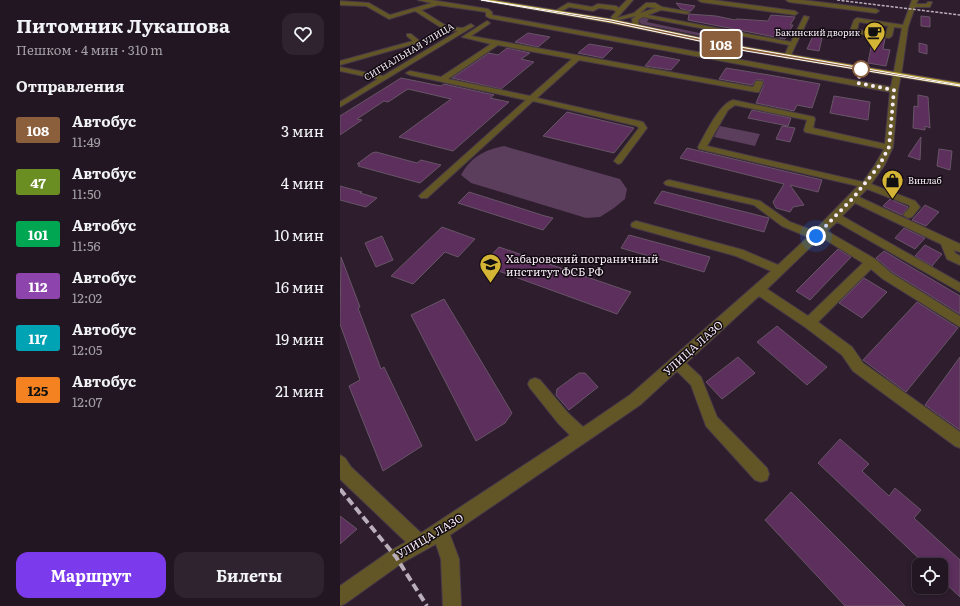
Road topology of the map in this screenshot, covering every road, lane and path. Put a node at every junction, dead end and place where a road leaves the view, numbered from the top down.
1 (420, 0) edge
2 (483, 0) edge
3 (630, 0) edge
4 (701, 0) edge
5 (745, 0) edge
6 (788, 0) edge
7 (503, 1) edge
8 (652, 1) edge
9 (340, 2) edge
10 (914, 2) edge
11 (436, 3) junction
12 (818, 4) junction
13 (930, 4) dead end
14 (646, 5) junction
15 (660, 8) junction
16 (417, 10) junction
17 (456, 10) dead end
18 (876, 11) dead end
19 (556, 12) junction
20 (619, 12) junction
21 (687, 12) dead end
22 (795, 13) dead end
23 (639, 14) junction
24 (806, 17) dead end
25 (488, 19) junction
26 (611, 21) junction
27 (891, 25) junction
28 (636, 26) junction
29 (905, 27) junction
30 (463, 30) junction
31 (409, 35) dead end
32 (496, 43) junction
33 (793, 44) junction
34 (787, 57) junction
35 (577, 58) junction
36 (340, 63) edge
37 (340, 69) edge
38 (766, 69) junction
39 (410, 73) dead end
40 (898, 75) junction
41 (384, 78) junction
42 (442, 79) junction
43 (960, 85) edge
44 (872, 86) junction
45 (894, 90) junction
46 (870, 95) dead end
47 (344, 99) edge
48 (533, 99) junction
49 (340, 105) edge
50 (889, 147) junction
51 (618, 161) dead end
52 (669, 183) dead end
53 (865, 185) junction
54 (424, 196) dead end
55 (853, 198) junction
56 (908, 215) dead end
57 (836, 217) junction
58 (636, 225) dead end
59 (818, 234) junction
60 (945, 242) junction
61 (960, 248) edge
62 (960, 261) edge
63 (871, 262) junction
64 (780, 270) junction
65 (960, 288) edge
66 (758, 289) junction
67 (960, 322) edge
68 (808, 323) junction
69 (677, 363) junction
70 (535, 384) dead end
71 (582, 436) junction
72 (960, 441) edge
73 (340, 462) edge
74 (761, 474) dead end
75 (440, 532) junction
76 (419, 543) junction
77 (340, 597) edge
78 (452, 606) edge

1 - 11 street
2 - 7 highway
3 - 20 street
4 - 22 street
5 - 12 street
6 - 12 street
7 - 19 highway
8 - 14 street
9 - 16 street
10 - 13 street
10 - 29 street, УЛИЦА ЛАЗО
11 - 16 street
11 - 17 street
11 - 25 street
12 - 18 street
14 - 15 street
14 - 23 street
15 - 21 street
15 - 23 street
16 - 30 street
19 - 20 street
19 - 26 highway
20 - 26 street
23 - 26 street
23 - 28 street
23 - 33 street
24 - 33 street
25 - 30 street, СИГНАЛЬНАЯ УЛИЦА
25 - 32 street
25 - 38 street
26 - 28 highway
27 - 27 street
27 - 29 street
28 - 34 highway
29 - 40 street, УЛИЦА ЛАЗО
30 - 41 street, СИГНАЛЬНАЯ УЛИЦА
31 - 36 street
32 - 35 street
32 - 42 street
33 - 34 street
34 - 40 highway
35 - 38 street
35 - 48 street
37 - 41 street
38 - 44 street
39 - 42 street
40 - 43 highway
40 - 45 street, УЛИЦА ЛАЗО
41 - 47 street, СИГНАЛЬНАЯ УЛИЦА
42 - 48 street
44 - 45 street
44 - 46 street
45 - 50 street, УЛИЦА ЛАЗО
47 - 49 street, СИГНАЛЬНАЯ УЛИЦА
48 - 51 street
48 - 54 street
50 - 53 street, УЛИЦА ЛАЗО
50 - 53 street
52 - 59 street
53 - 55 street, УЛИЦА ЛАЗО
53 - 56 street
55 - 57 street, УЛИЦА ЛАЗО
55 - 60 street
57 - 59 street, УЛИЦА ЛАЗО
57 - 65 street
58 - 64 street
59 - 63 street
59 - 64 street, УЛИЦА ЛАЗО
60 - 61 street
60 - 62 street
63 - 67 street
63 - 68 street
64 - 66 street, УЛИЦА ЛАЗО
66 - 68 street
66 - 69 street, УЛИЦА ЛАЗО
68 - 72 street
69 - 71 street, УЛИЦА ЛАЗО
69 - 74 street
70 - 71 street
71 - 75 street, УЛИЦА ЛАЗО
73 - 76 street
75 - 76 street, УЛИЦА ЛАЗО
75 - 78 street
76 - 77 street, УЛИЦА ЛАЗО

